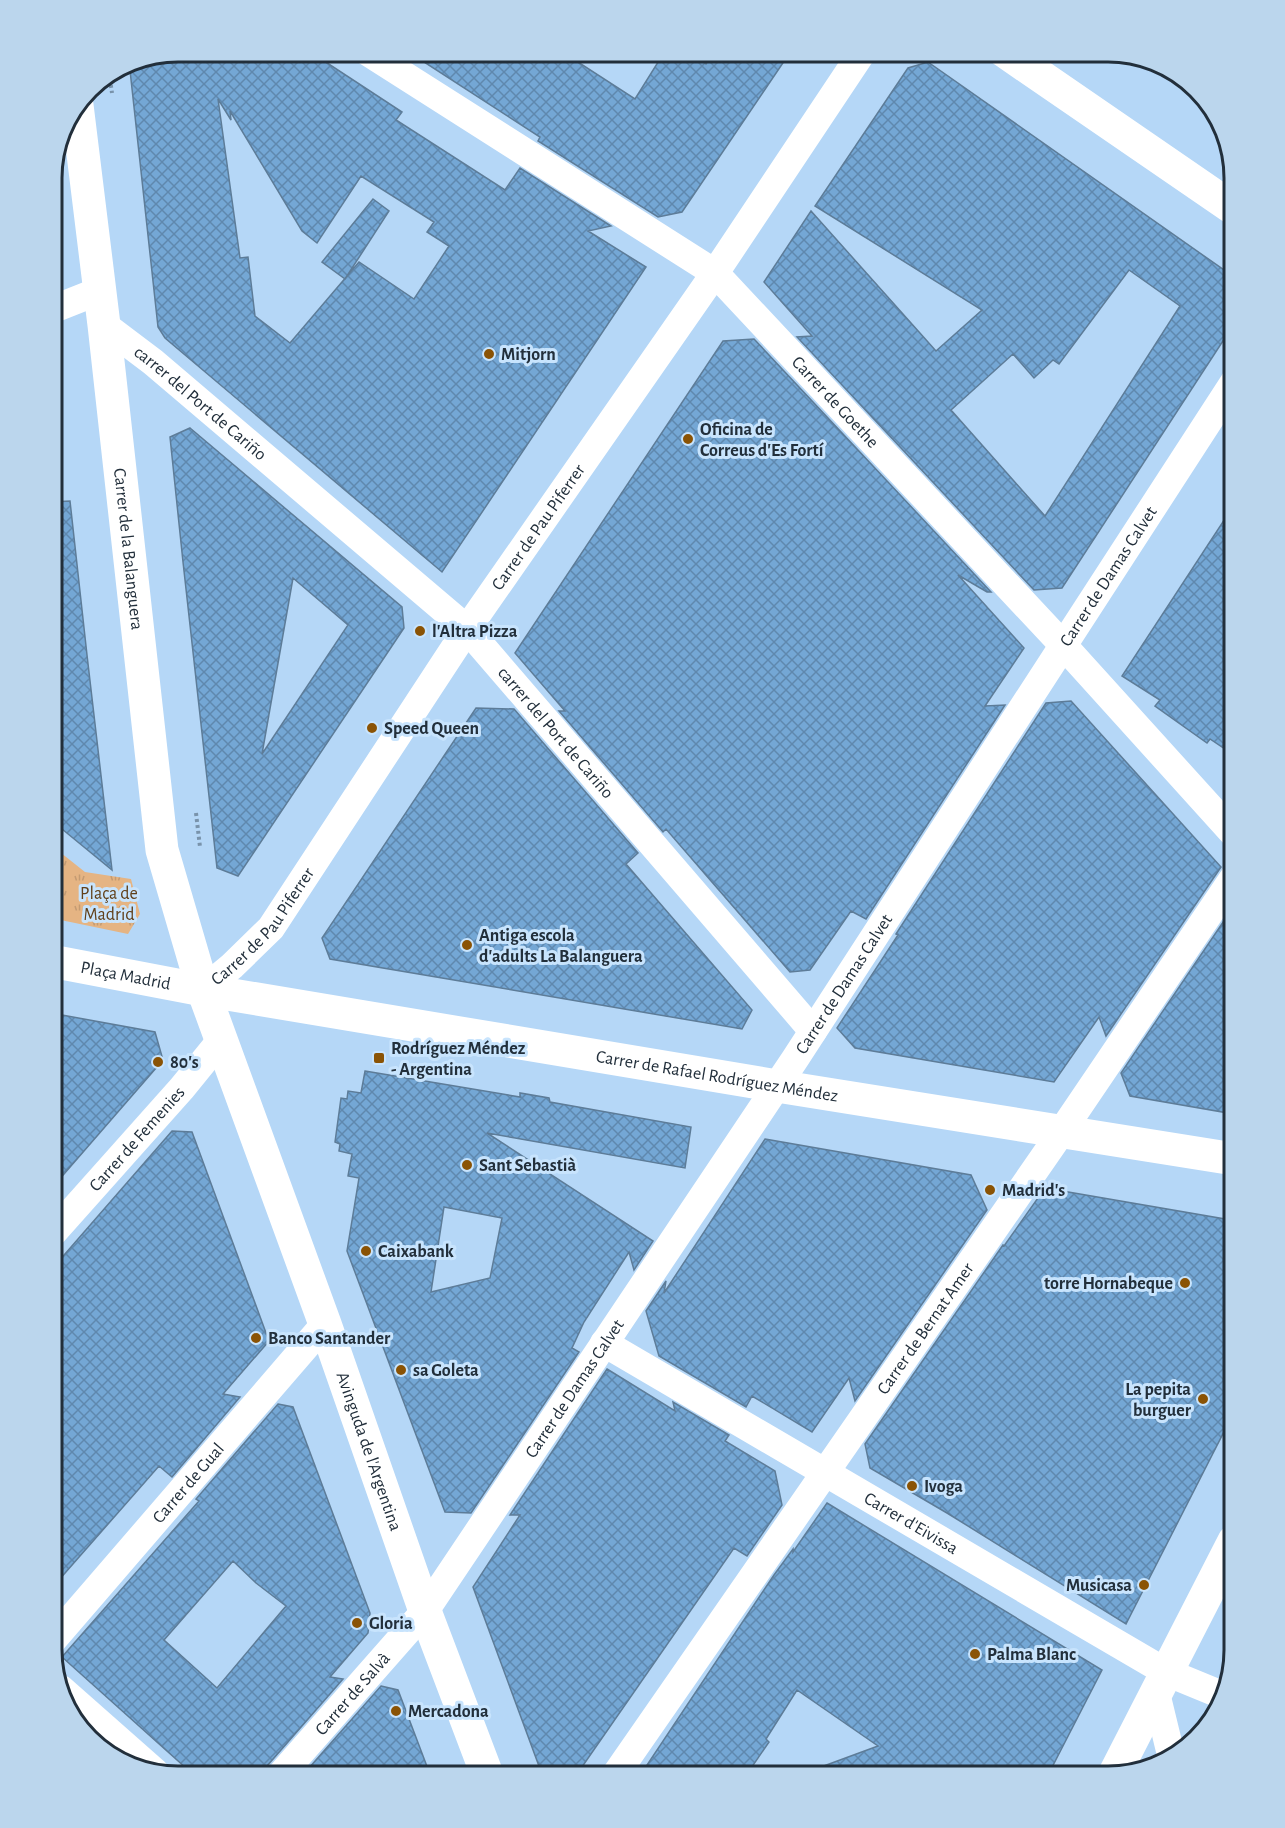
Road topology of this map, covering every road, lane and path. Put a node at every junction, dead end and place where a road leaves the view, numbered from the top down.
1 (383, 62) edge
2 (856, 62) edge
3 (1020, 62) edge
4 (79, 118) edge
5 (1224, 202) edge
6 (715, 273) junction
7 (99, 291) junction
8 (62, 306) edge
9 (104, 325) junction
10 (1224, 397) edge
11 (467, 629) junction
12 (1063, 645) junction
13 (1224, 823) edge
14 (1224, 892) edge
15 (62, 963) edge
16 (202, 990) junction
17 (813, 1031) junction
18 (221, 1040) junction
19 (777, 1086) junction
20 (1062, 1131) junction
21 (1224, 1157) edge
22 (62, 1223) edge
23 (325, 1324) junction
24 (604, 1343) junction
25 (825, 1473) junction
26 (1224, 1560) edge
27 (425, 1611) junction
28 (62, 1629) edge
29 (1161, 1683) junction
30 (1215, 1694) edge
31 (71, 1697) edge
32 (1170, 1747) edge
33 (142, 1761) edge
34 (289, 1766) edge
35 (484, 1766) edge
36 (622, 1766) edge
37 (1119, 1766) edge

1 - 6 street, Carrer de Goethe
2 - 6 street, Carrer de Pau Piferrer
3 - 5 street
4 - 7 street, Carrer de la Balanguera
6 - 11 street, Carrer de Pau Piferrer
6 - 12 street, Carrer de Goethe
7 - 8 street
7 - 9 street, Carrer de la Balanguera
9 - 11 street, carrer del Port de Cariño
9 - 16 street, Carrer de la Balanguera
10 - 12 street, Carrer de Damas Calvet
11 - 16 street, Carrer de Pau Piferrer
11 - 17 street, carrer del Port de Cariño
12 - 13 street, Carrer de Goethe
12 - 17 street, Carrer de Damas Calvet
14 - 20 street, Carrer de Bernat Amer
15 - 16 street, Plaça Madrid
16 - 18 street, Avinguda de l'Argentina
16 - 19 street, Carrer de Rafael Rodríguez Méndez
17 - 19 street, Carrer de Damas Calvet
18 - 22 street, Carrer de Femenies
18 - 23 street, Avinguda de l'Argentina
19 - 20 street, Carrer de Rafael Rodríguez Méndez
19 - 24 street, Carrer de Damas Calvet
20 - 21 street, Carrer de Rafael Rodríguez Méndez
20 - 25 street, Carrer de Bernat Amer
23 - 27 street, Avinguda de l'Argentina
23 - 28 street, Carrer de Gual
24 - 25 street, Carrer d'Eivissa
24 - 27 street, Carrer de Damas Calvet
25 - 29 street, Carrer d'Eivissa
25 - 36 street, Carrer de Bernat Amer
26 - 29 street
27 - 34 street, Carrer de Salvà
27 - 35 street, Avinguda de l'Argentina
29 - 30 street, Carrer d'Eivissa
29 - 32 street
29 - 37 street
31 - 33 street

